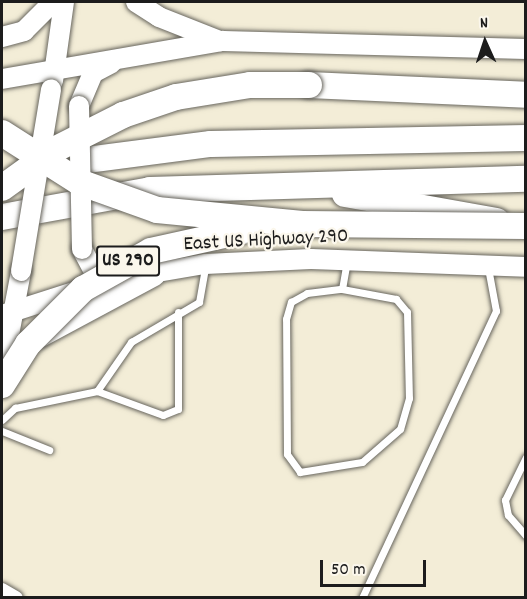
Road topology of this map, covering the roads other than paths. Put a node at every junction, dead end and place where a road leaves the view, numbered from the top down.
1 (53, 2) edge
2 (64, 2) edge
3 (136, 2) edge
4 (2, 37) edge
5 (223, 41) junction
6 (525, 50) edge
7 (122, 57) junction
8 (55, 69) junction
9 (2, 79) edge
10 (525, 94) edge
11 (2, 133) edge
12 (525, 138) edge
13 (2, 173) edge
14 (525, 179) edge
15 (216, 186) junction
16 (2, 188) edge
17 (2, 217) edge
18 (302, 224) junction
19 (525, 227) edge
20 (347, 260) junction
21 (205, 264) junction
22 (487, 265) junction
23 (525, 267) edge
24 (165, 270) junction
25 (111, 280) junction
26 (342, 290) junction
27 (178, 312) junction
28 (8, 313) edge
29 (2, 372) edge
30 (2, 385) edge
31 (97, 391) junction
32 (2, 420) edge
33 (2, 431) edge
34 (49, 450) dead end
35 (525, 457) edge
36 (525, 536) edge
37 (2, 590) edge
38 (16, 597) edge
39 (362, 597) edge

1 - 4 main road
2 - 8 main road
3 - 5 main road
5 - 6 main road
5 - 7 main road
7 - 8 main road
7 - 25 main road, bridge
8 - 9 main road
8 - 28 main road, bridge
10 - 16 highway, bridge
11 - 18 highway, bridge
12 - 13 highway
14 - 15 highway
15 - 17 highway
15 - 19 highway
18 - 19 highway, US 290, bridge
18 - 30 highway, US 290, bridge
20 - 21 main road, East US Highway 290
20 - 22 main road, East US Highway 290
20 - 26 lane
21 - 24 main road, East US Highway 290
21 - 27 lane
22 - 23 main road, East US Highway 290
22 - 39 lane
24 - 25 main road, East US Highway 290
24 - 30 main road
25 - 28 main road, East US Highway 290
26 - 26 lane
27 - 31 lane
27 - 31 lane
28 - 29 main road
31 - 32 lane
33 - 34 lane
35 - 36 lane
37 - 38 street

